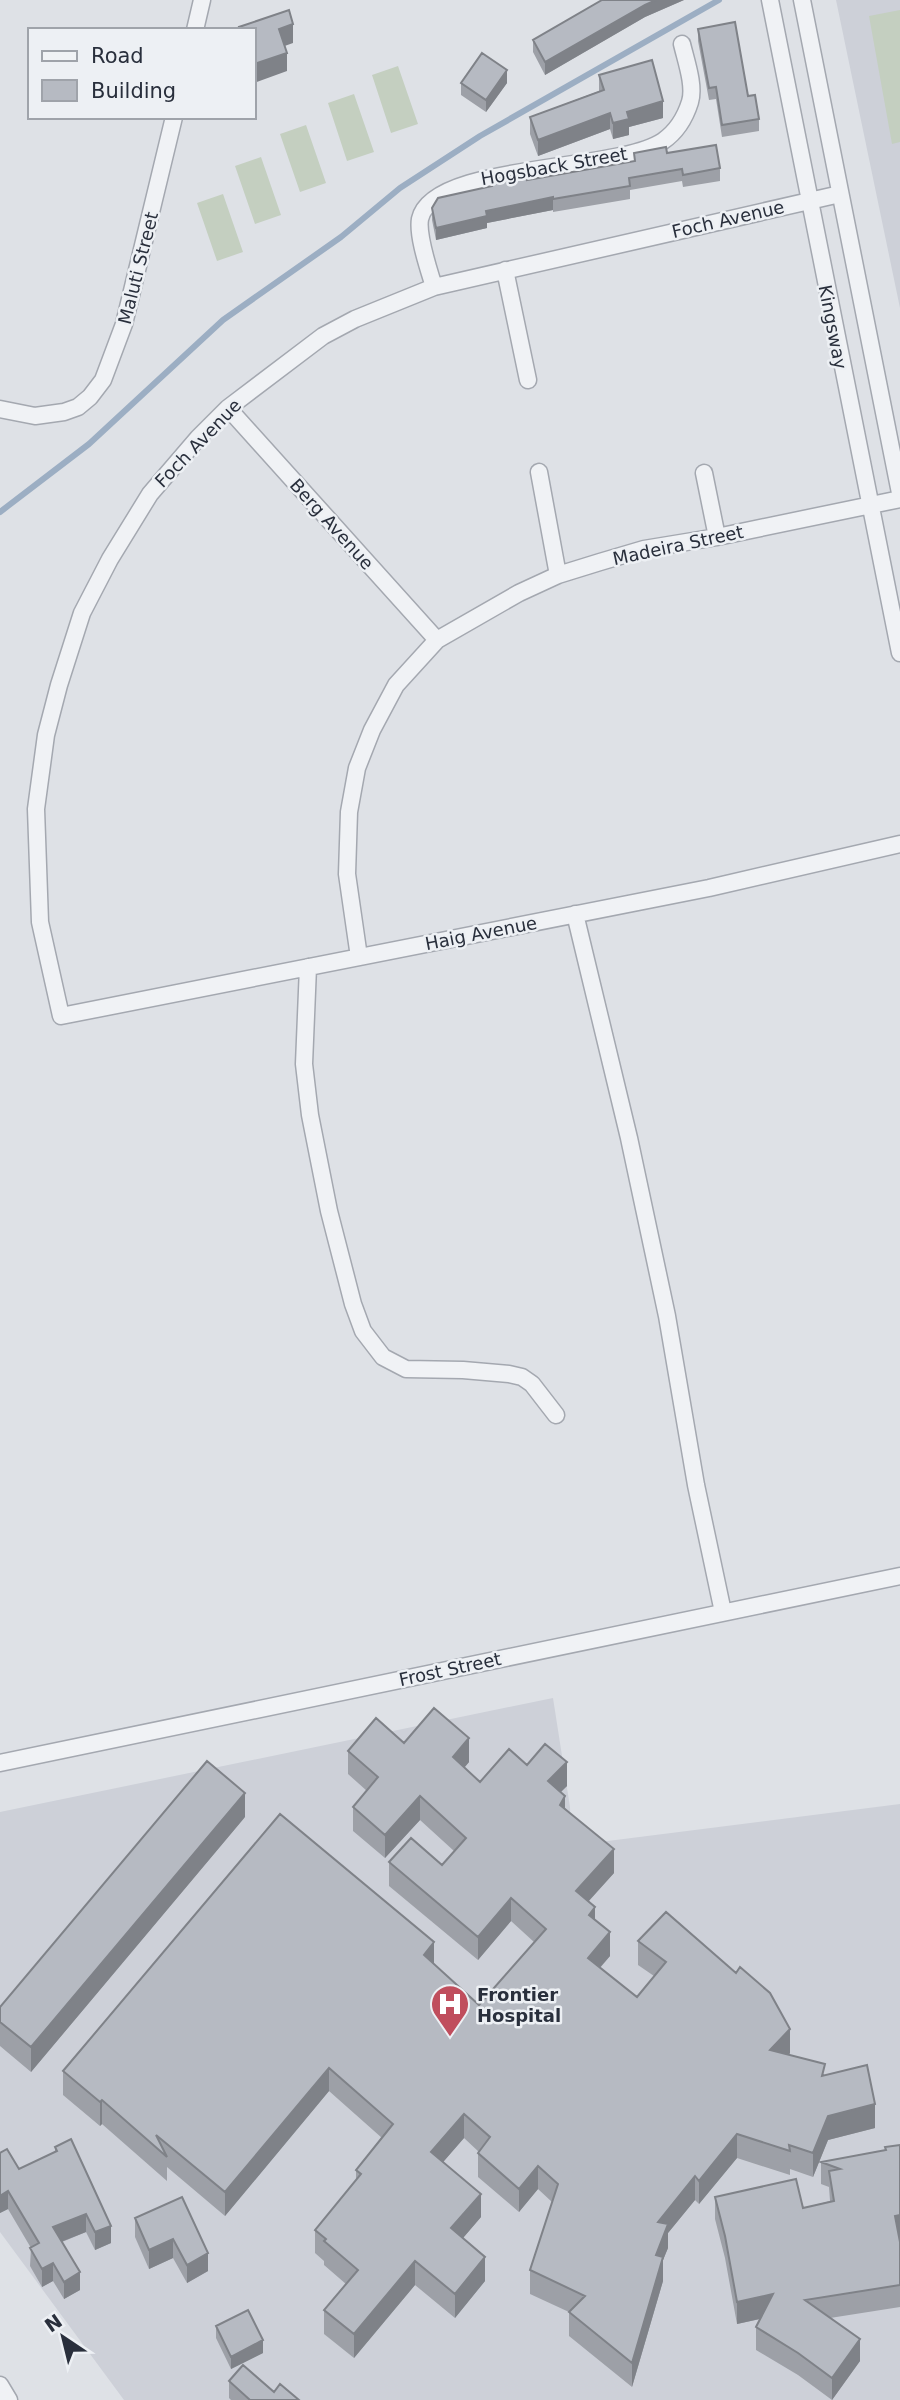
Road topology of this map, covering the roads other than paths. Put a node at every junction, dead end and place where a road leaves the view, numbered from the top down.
1 (202, 0) edge
2 (770, 0) edge
3 (802, 0) edge
4 (195, 28) edge
5 (682, 44) dead end
6 (174, 119) edge
7 (840, 194) junction
8 (808, 201) junction
9 (505, 270) junction
10 (433, 287) junction
11 (528, 380) dead end
12 (228, 408) junction
13 (0, 409) edge
14 (539, 472) dead end
15 (704, 473) dead end
16 (900, 493) edge
17 (900, 499) edge
18 (869, 505) junction
19 (716, 537) junction
20 (558, 575) junction
21 (437, 640) junction
22 (900, 653) edge
23 (900, 844) edge
24 (575, 914) junction
25 (359, 957) junction
26 (308, 967) junction
27 (61, 1016) joint
28 (556, 1415) dead end
29 (900, 1576) edge
30 (723, 1612) junction
31 (0, 1763) edge
32 (0, 2385) edge
33 (9, 2400) edge

1 - 4 street
2 - 8 street, Kingsway
3 - 7 street, Kingsway
5 - 10 street, Hogsback Street
6 - 13 street, Maluti Street
7 - 8 street, Foch Avenue
7 - 16 street, Kingsway
8 - 9 street, Foch Avenue
8 - 18 street, Kingsway
9 - 10 street, Foch Avenue
9 - 11 street
10 - 12 street, Foch Avenue
12 - 21 street, Berg Avenue
12 - 27 street, Foch Avenue
14 - 20 street
15 - 19 street
17 - 18 street, Madeira Street
18 - 19 street, Madeira Street
18 - 22 street, Kingsway
19 - 20 street, Madeira Street
20 - 21 street, Madeira Street
21 - 25 street, Madeira Street
23 - 24 street, Haig Avenue
24 - 25 street, Haig Avenue
24 - 30 street
25 - 26 street, Haig Avenue
26 - 27 street, Haig Avenue
26 - 28 street
29 - 30 street, Frost Street
30 - 31 street, Frost Street
32 - 33 street

